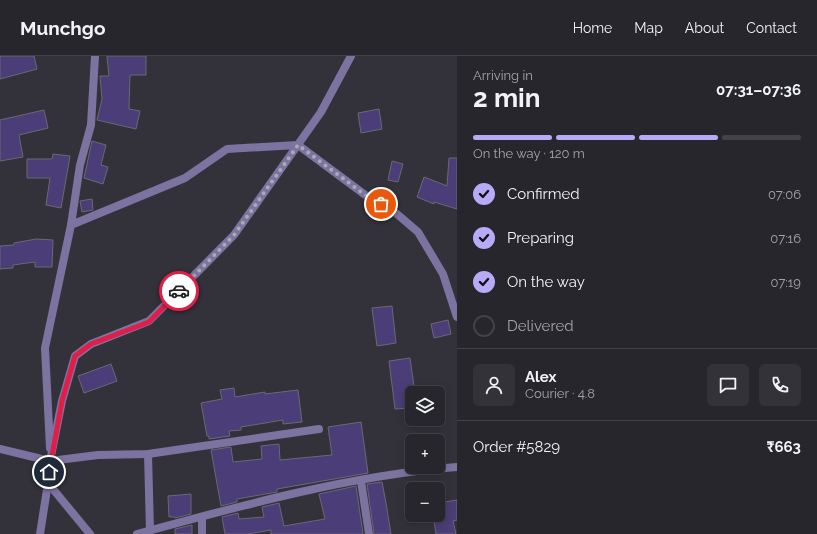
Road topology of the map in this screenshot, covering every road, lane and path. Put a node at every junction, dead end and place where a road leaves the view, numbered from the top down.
1 (95, 56) edge
2 (351, 56) edge
3 (298, 145) junction
4 (71, 225) junction
5 (457, 317) edge
6 (319, 429) dead end
7 (0, 449) edge
8 (148, 454) junction
9 (50, 461) junction
10 (457, 467) edge
11 (361, 480) junction
12 (48, 484) junction
13 (202, 517) junction
14 (150, 530) junction
15 (40, 534) edge
16 (90, 534) edge
17 (137, 534) edge
18 (202, 534) edge
19 (369, 534) edge

1 - 4 street
2 - 3 street
3 - 4 street
3 - 5 street
3 - 9 street
4 - 9 street
6 - 8 street
7 - 9 street
8 - 9 street
8 - 14 street
9 - 12 street
10 - 11 street
11 - 13 street
11 - 19 street
12 - 15 street
12 - 16 street
13 - 14 street
13 - 18 street
14 - 17 street

